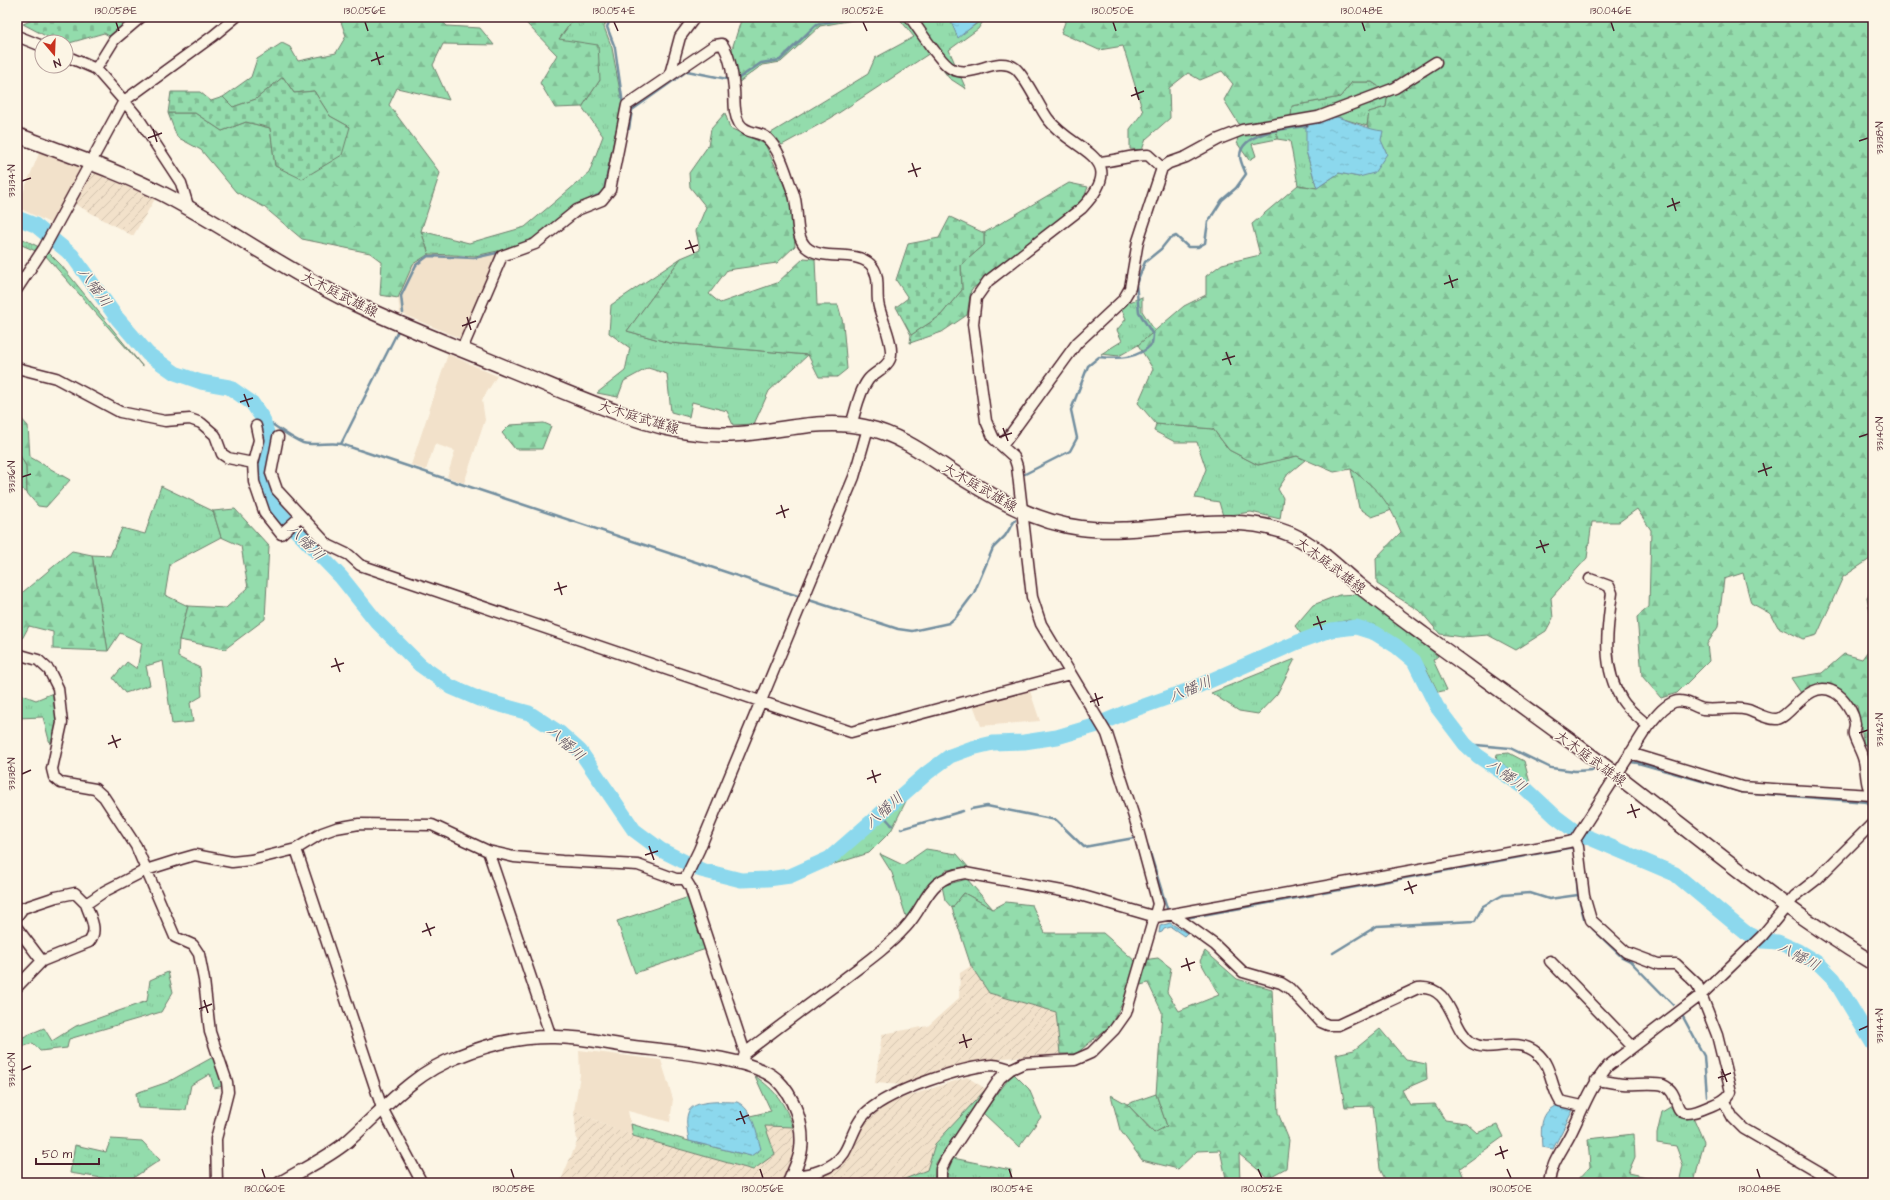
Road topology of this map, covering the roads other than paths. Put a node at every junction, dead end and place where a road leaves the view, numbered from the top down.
1 (141, 17) edge
2 (236, 17) edge
3 (695, 17) edge
4 (910, 17) edge
5 (17, 36) edge
6 (34, 43) edge
7 (74, 59) edge
8 (1436, 62) dead end
9 (96, 68) junction
10 (670, 74) junction
11 (124, 101) junction
12 (17, 135) edge
13 (1098, 162) junction
14 (91, 163) junction
15 (1162, 168) junction
16 (190, 209) junction
17 (17, 289) edge
18 (462, 349) junction
19 (17, 368) edge
20 (851, 425) junction
21 (256, 426) dead end
22 (868, 428) junction
23 (278, 437) dead end
24 (1002, 446) junction
25 (253, 463) junction
26 (1022, 512) junction
27 (301, 516) junction
28 (1590, 579) dead end
29 (17, 654) edge
30 (1070, 674) junction
31 (760, 702) junction
32 (1648, 726) junction
33 (1630, 754) junction
34 (1616, 776) junction
35 (1872, 795) edge
36 (1871, 829) edge
37 (1575, 840) junction
38 (296, 849) junction
39 (488, 851) junction
40 (146, 870) junction
41 (686, 877) junction
42 (86, 904) junction
43 (1786, 907) junction
44 (1172, 914) junction
45 (17, 916) edge
46 (1156, 917) junction
47 (17, 928) edge
48 (42, 961) junction
49 (1550, 961) dead end
50 (1873, 963) edge
51 (17, 987) edge
52 (1701, 995) junction
53 (551, 1037) junction
54 (1633, 1047) junction
55 (743, 1058) junction
56 (1011, 1069) junction
57 (1596, 1080) junction
58 (1723, 1100) junction
59 (1582, 1106) junction
60 (382, 1108) junction
61 (791, 1179) edge
62 (217, 1183) edge
63 (280, 1183) edge
64 (422, 1183) edge
65 (941, 1183) edge
66 (1549, 1183) edge
67 (1837, 1183) edge

1 - 9 street
2 - 11 street
3 - 10 street
4 - 13 street
5 - 6 street
7 - 9 street
8 - 15 street
9 - 11 street
10 - 18 street
10 - 20 street
11 - 14 street
11 - 16 street
12 - 14 main road, 大木庭武雄線
13 - 15 street
13 - 24 street
14 - 16 main road, 大木庭武雄線
14 - 17 street
15 - 24 street
16 - 18 main road, 大木庭武雄線
18 - 20 main road, 大木庭武雄線
19 - 25 street
20 - 22 main road, 大木庭武雄線
21 - 25 street
22 - 26 main road, 大木庭武雄線
22 - 31 street
23 - 27 street
24 - 26 street
25 - 27 street
26 - 30 street
26 - 34 main road, 大木庭武雄線
27 - 31 street
28 - 32 street
29 - 40 street
30 - 31 street
30 - 46 street
31 - 41 street
32 - 33 street
32 - 35 street
33 - 34 street
33 - 35 street
34 - 37 street
34 - 43 main road, 大木庭武雄線
36 - 43 street
37 - 44 street
37 - 52 street
38 - 39 street
38 - 40 street
38 - 60 street
39 - 41 street
39 - 53 street
40 - 42 street
40 - 62 street
41 - 55 street
42 - 45 street
42 - 48 street
43 - 50 main road, 大木庭武雄線
43 - 52 street
44 - 46 street
44 - 59 street
46 - 55 street
46 - 56 street
47 - 48 street
48 - 51 street
49 - 54 street
52 - 54 street
52 - 58 street
53 - 55 street
53 - 60 street
54 - 57 street
55 - 61 street
56 - 61 street
56 - 65 street
57 - 58 street
57 - 59 street
58 - 67 street
59 - 66 street
60 - 63 street
60 - 64 street

